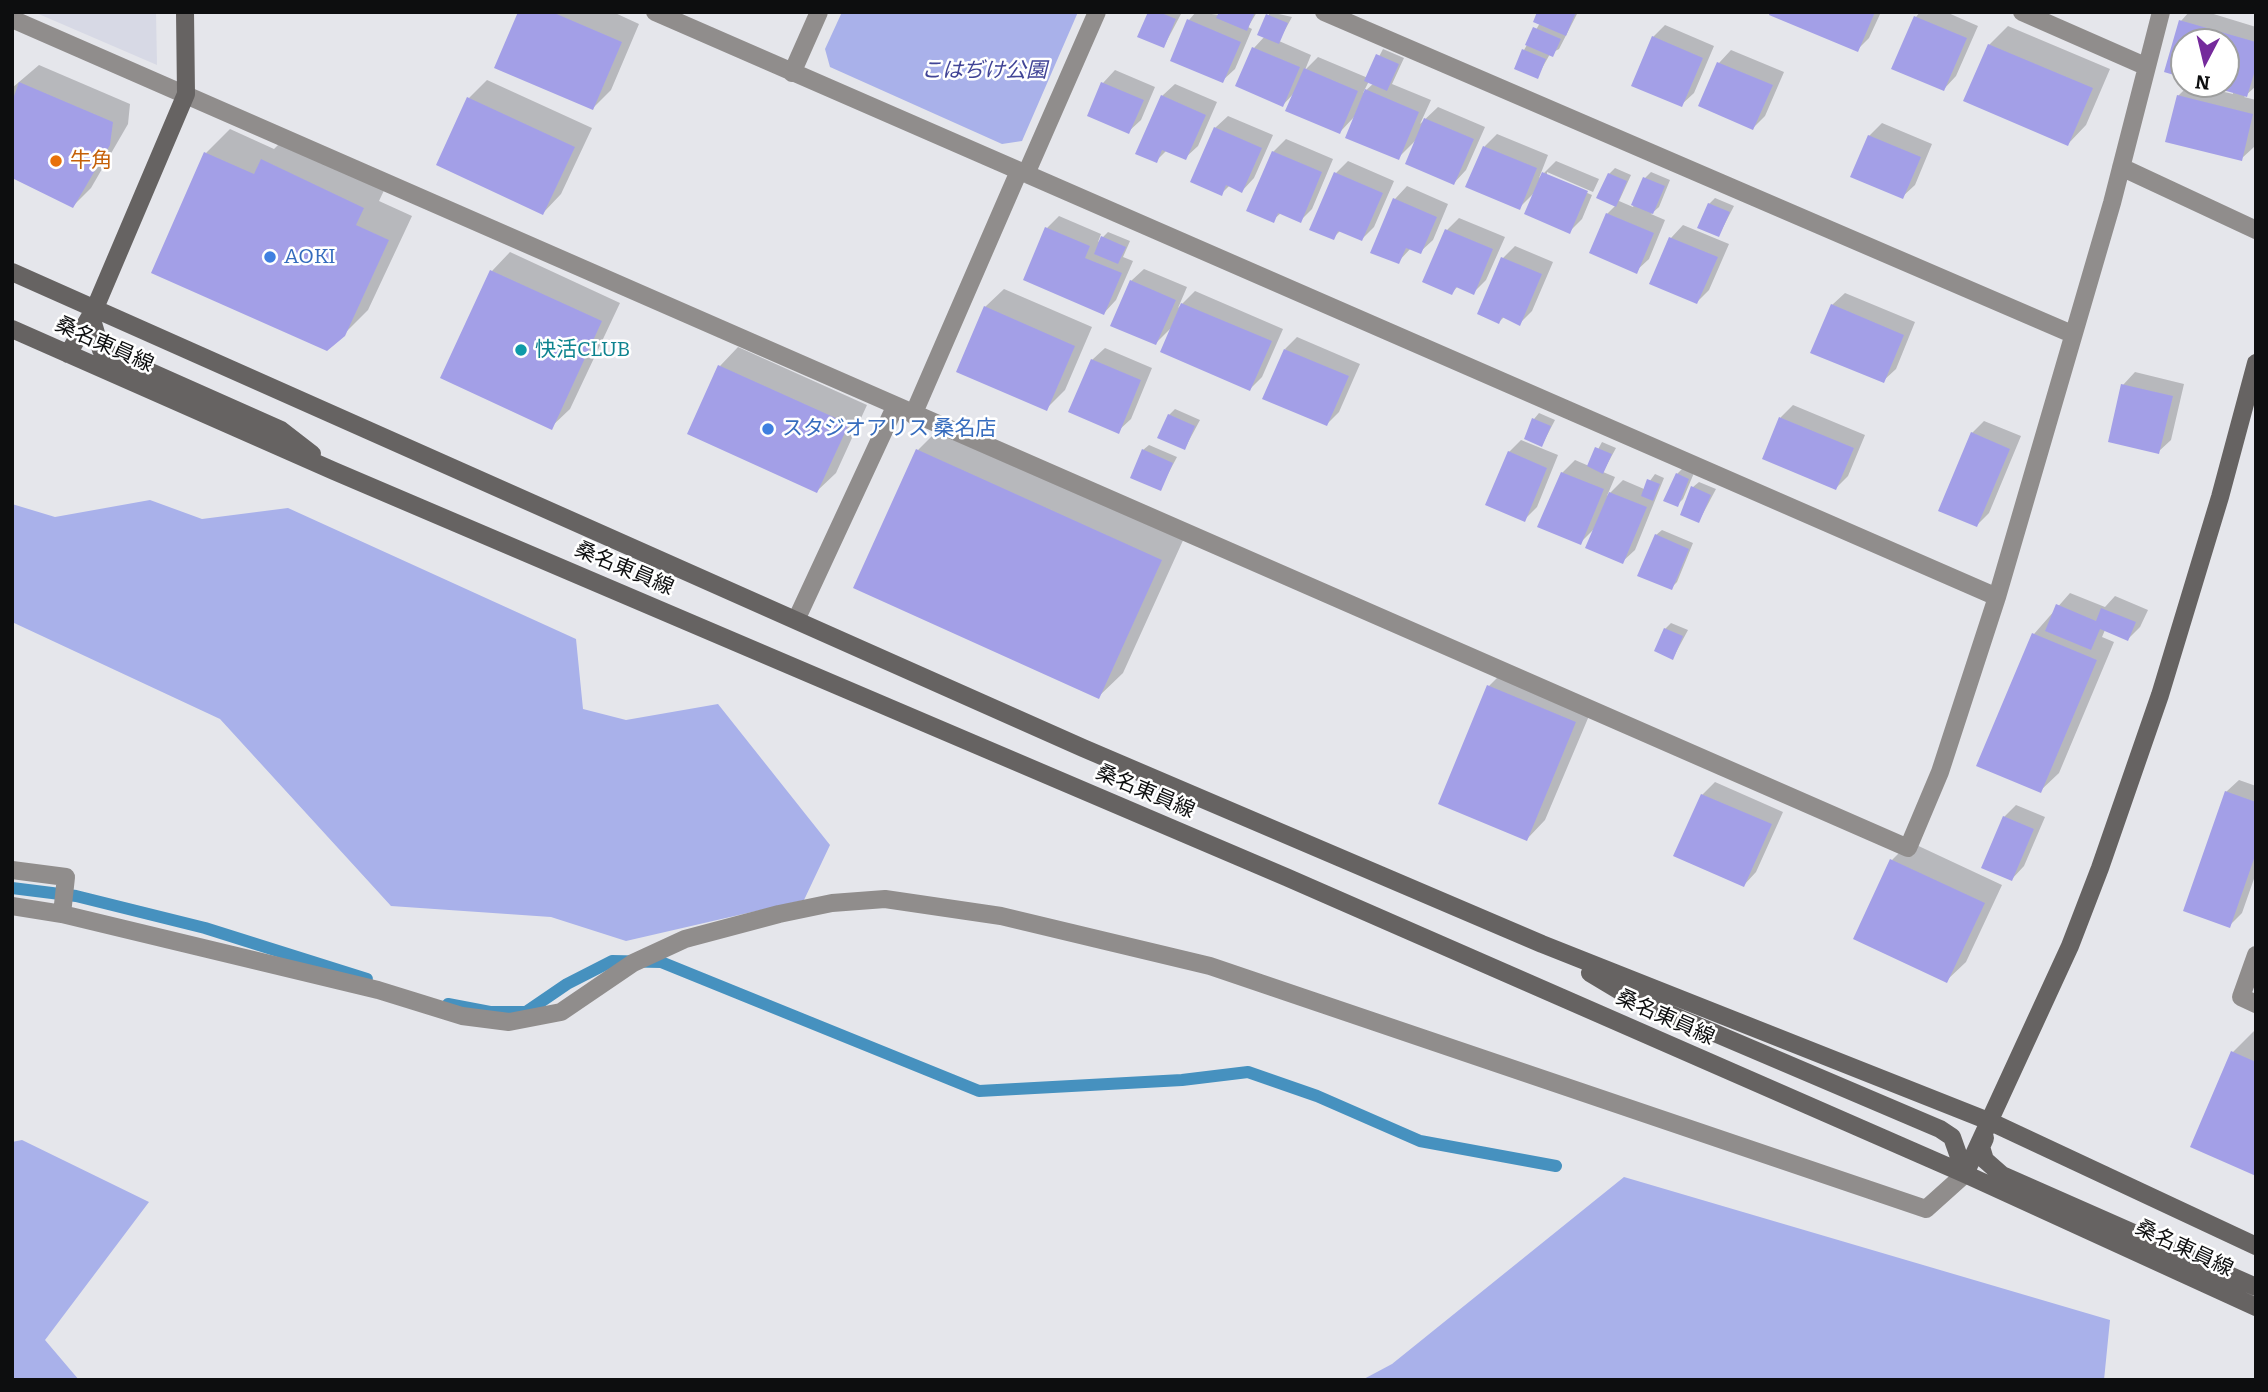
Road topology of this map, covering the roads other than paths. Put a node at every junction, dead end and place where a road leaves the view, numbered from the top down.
1 (185, 12) edge
2 (656, 12) edge
3 (819, 12) edge
4 (1097, 12) edge
5 (1324, 12) edge
6 (2022, 12) edge
7 (2161, 12) edge
8 (12, 19) edge
9 (2146, 66) junction
10 (792, 73) junction
11 (186, 94) junction
12 (2121, 167) junction
13 (1022, 172) junction
14 (2256, 230) edge
15 (12, 272) edge
16 (95, 308) junction
17 (12, 329) edge
18 (2073, 334) junction
19 (68, 354) junction
20 (2256, 363) edge
21 (895, 407) junction
22 (913, 415) junction
23 (334, 471) junction
24 (1997, 597) junction
25 (797, 618) junction
26 (12, 870) edge
27 (12, 906) edge
28 (62, 914) junction
29 (1542, 944) junction
30 (2256, 955) edge
31 (2256, 1004) edge
32 (1991, 1122) junction
33 (1965, 1174) junction
34 (2256, 1246) edge
35 (2256, 1287) edge
36 (2256, 1307) edge

1 - 11 main road
2 - 10 street
3 - 10 street
4 - 13 street
5 - 18 street
6 - 9 street
7 - 9 street
8 - 11 street
9 - 12 street
10 - 13 street
11 - 16 main road
11 - 21 street
12 - 14 street
12 - 18 street
13 - 22 street
13 - 24 street
15 - 16 main road, 桑名東員線
16 - 19 main road
16 - 23 main road
16 - 25 main road, 桑名東員線
17 - 19 main road, 桑名東員線
18 - 24 street
19 - 23 main road, 桑名東員線
20 - 32 main road
21 - 22 street
21 - 25 street
22 - 24 street
23 - 33 main road, 桑名東員線
25 - 29 main road, 桑名東員線
26 - 28 street
27 - 28 street
28 - 33 street
29 - 32 main road, 桑名東員線
29 - 33 main road
30 - 31 street
32 - 33 main road
32 - 34 main road, 桑名東員線
32 - 35 main road
33 - 36 main road, 桑名東員線

